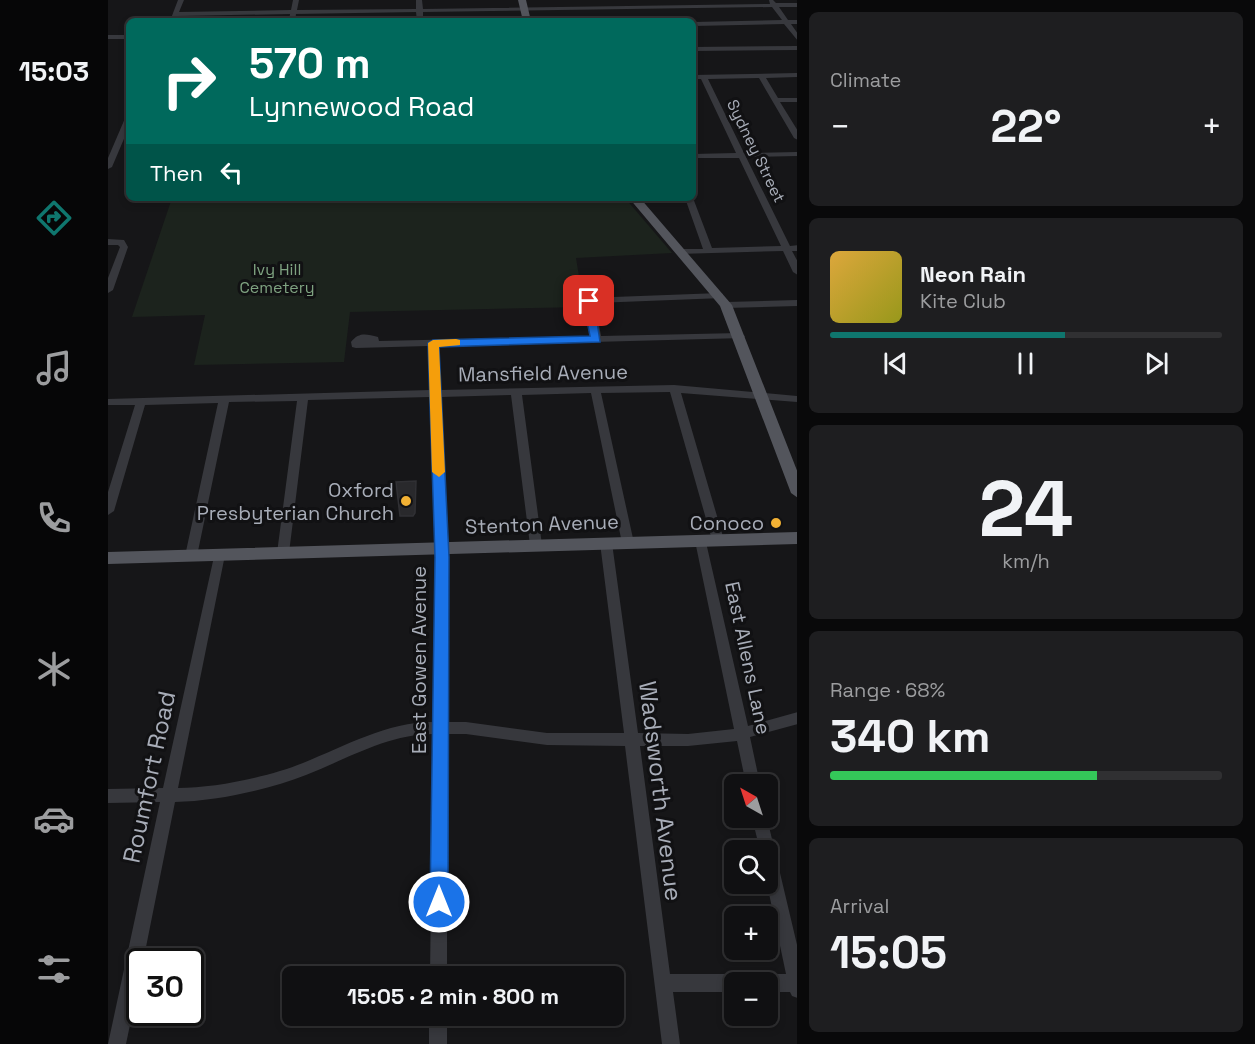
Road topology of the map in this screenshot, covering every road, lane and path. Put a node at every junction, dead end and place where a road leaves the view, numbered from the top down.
1 (181, 0) edge
2 (296, 0) edge
3 (419, 0) edge
4 (772, 2) edge
5 (523, 4) edge
6 (618, 4) edge
7 (797, 5) edge
8 (419, 10) junction
9 (293, 12) junction
10 (622, 16) dead end
11 (174, 17) edge
12 (292, 18) edge
13 (420, 18) edge
14 (797, 22) edge
15 (787, 23) junction
16 (696, 24) edge
17 (108, 37) edge
18 (126, 37) edge
19 (797, 38) edge
20 (797, 48) edge
21 (696, 50) edge
22 (797, 75) edge
23 (703, 76) junction
24 (761, 76) junction
25 (696, 77) edge
26 (776, 100) junction
27 (797, 100) edge
28 (794, 125) edge
29 (126, 130) edge
30 (797, 154) edge
31 (741, 155) junction
32 (696, 156) edge
33 (108, 167) edge
34 (637, 201) edge
35 (690, 201) edge
36 (108, 242) edge
37 (786, 248) junction
38 (797, 248) edge
39 (708, 250) junction
40 (681, 252) junction
41 (797, 270) edge
42 (108, 290) edge
43 (723, 301) junction
44 (797, 303) edge
45 (740, 336) junction
46 (596, 339) junction
47 (433, 343) junction
48 (356, 345) dead end
49 (674, 388) junction
50 (595, 389) junction
51 (516, 391) junction
52 (436, 393) junction
53 (762, 395) junction
54 (303, 397) junction
55 (224, 399) junction
56 (797, 399) edge
57 (141, 401) junction
58 (108, 402) edge
59 (797, 490) edge
60 (108, 510) edge
61 (797, 538) edge
62 (718, 540) junction
63 (701, 541) junction
64 (606, 543) junction
65 (628, 543) junction
66 (536, 545) junction
67 (442, 548) junction
68 (283, 553) junction
69 (219, 555) junction
70 (191, 556) junction
71 (108, 558) edge
72 (797, 718) edge
73 (440, 727) junction
74 (742, 734) junction
75 (631, 740) junction
76 (751, 774) edge
77 (108, 796) edge
78 (168, 796) junction
79 (777, 894) edge
80 (438, 966) edge
81 (663, 983) junction
82 (724, 983) edge
83 (778, 984) edge
84 (797, 986) edge
85 (438, 1026) edge
86 (117, 1044) edge
87 (438, 1044) edge
88 (671, 1044) edge

1 - 11 street
2 - 9 street
3 - 8 street
4 - 6 street
4 - 7 street
4 - 15 street
5 - 6 street
5 - 8 street
6 - 10 street
8 - 9 street
8 - 13 street
9 - 11 street
9 - 12 street
14 - 15 street
15 - 16 street
15 - 19 street
17 - 18 street
20 - 21 street
22 - 24 street
23 - 24 street
23 - 25 street
23 - 31 street, Sydney Street
24 - 26 street
26 - 27 street
26 - 28 street
29 - 33 street
30 - 31 street
31 - 32 street
31 - 37 street, Sydney Street
34 - 40 main road
35 - 39 street
36 - 42 street
37 - 38 street
37 - 39 street
37 - 41 street, Sydney Street
39 - 40 street
40 - 43 main road
43 - 44 street
43 - 45 main road
43 - 46 street
45 - 46 street
45 - 53 main road
46 - 47 street
47 - 48 street
47 - 52 street, East Gowen Avenue
49 - 50 street, Mansfield Avenue
49 - 53 street, Mansfield Avenue
49 - 62 street
50 - 51 street, Mansfield Avenue
50 - 65 street
51 - 52 street, Mansfield Avenue
51 - 66 street
52 - 54 street, Mansfield Avenue
52 - 67 street, East Gowen Avenue
53 - 56 street, Mansfield Avenue
53 - 59 main road
54 - 55 street, Mansfield Avenue
54 - 68 street
55 - 57 street, Mansfield Avenue
55 - 70 street
57 - 58 street, Mansfield Avenue
57 - 60 street
61 - 62 main road, Stenton Avenue
62 - 63 main road, Stenton Avenue
63 - 65 main road, Stenton Avenue
63 - 74 street, East Allens Lane
64 - 65 main road, Stenton Avenue
64 - 66 main road, Stenton Avenue
64 - 75 street, Wadsworth Avenue
66 - 67 main road, Stenton Avenue
67 - 68 main road, Stenton Avenue
67 - 73 street, East Gowen Avenue
68 - 69 main road, Stenton Avenue
69 - 70 main road, Stenton Avenue
69 - 78 street, Roumfort Road
70 - 71 main road, Stenton Avenue
72 - 74 street
73 - 75 street
73 - 78 street
73 - 80 street, East Gowen Avenue
74 - 75 street
74 - 76 street, East Allens Lane
75 - 81 street, Wadsworth Avenue
77 - 78 street
78 - 86 street, Roumfort Road
79 - 84 street
81 - 82 street
81 - 88 street, Wadsworth Avenue
83 - 84 street
85 - 87 street

